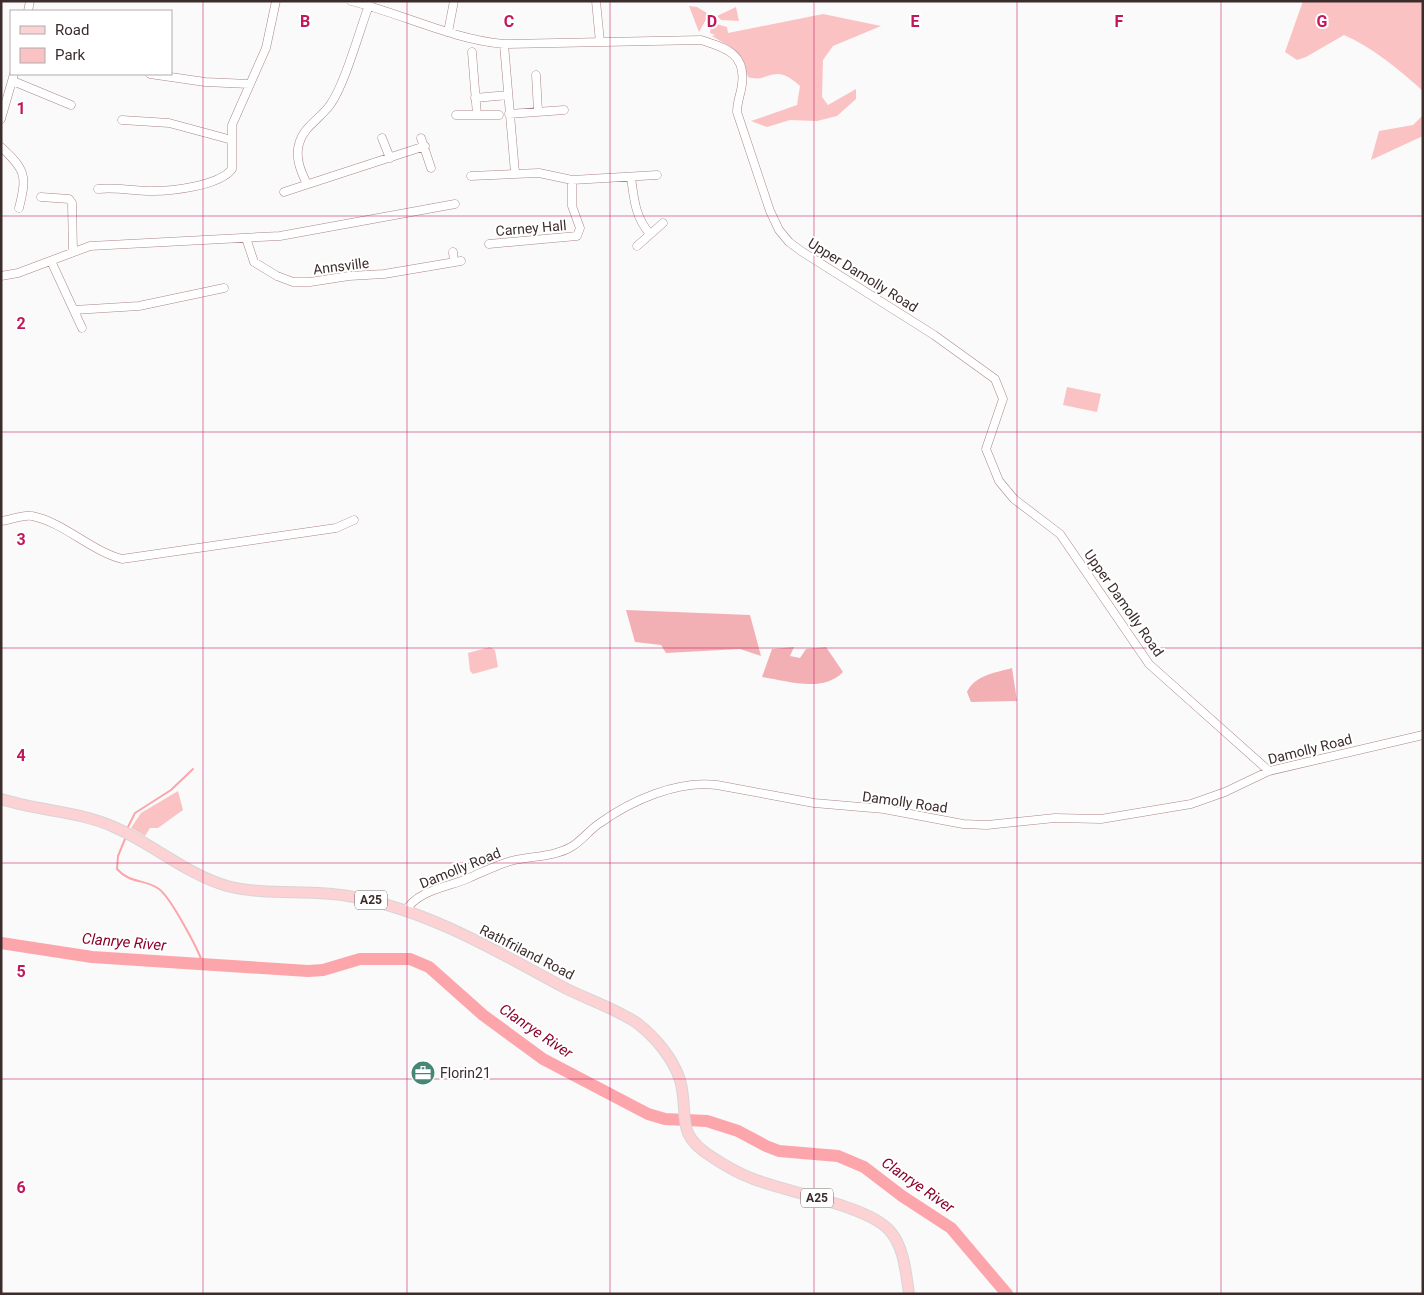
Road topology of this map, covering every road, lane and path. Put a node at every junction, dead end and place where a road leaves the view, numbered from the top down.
1 (276, 1) edge
2 (352, 1) edge
3 (454, 1) edge
4 (596, 1) edge
5 (369, 6) junction
6 (448, 32) junction
7 (600, 42) junction
8 (504, 44) junction
9 (472, 52) dead end
10 (536, 74) dead end
11 (157, 75) edge
12 (14, 77) edge
13 (250, 84) junction
14 (508, 95) junction
15 (475, 98) junction
16 (71, 105) dead end
17 (564, 110) dead end
18 (538, 111) junction
19 (510, 114) junction
20 (456, 115) dead end
21 (477, 115) junction
22 (499, 115) dead end
23 (1, 119) edge
24 (122, 120) dead end
25 (382, 138) dead end
26 (232, 140) junction
27 (1, 147) edge
28 (390, 158) junction
29 (431, 168) dead end
30 (515, 173) junction
31 (657, 175) dead end
32 (471, 176) dead end
33 (631, 177) junction
34 (572, 180) junction
35 (307, 184) junction
36 (98, 189) dead end
37 (284, 192) dead end
38 (41, 197) dead end
39 (455, 204) dead end
40 (19, 208) dead end
41 (663, 223) dead end
42 (650, 234) junction
43 (246, 238) junction
44 (489, 244) dead end
45 (637, 246) dead end
46 (73, 252) junction
47 (453, 252) dead end
48 (51, 261) junction
49 (1, 276) edge
50 (224, 288) dead end
51 (74, 310) junction
52 (82, 328) dead end
53 (354, 520) dead end
54 (1, 521) edge
55 (1423, 735) edge
56 (1269, 771) junction
57 (1, 799) edge
58 (406, 911) junction
59 (909, 1294) edge

1 - 13 street
2 - 5 street, Upper Damolly Road
3 - 6 street
4 - 7 street
5 - 6 street, Upper Damolly Road
5 - 35 street
6 - 8 street, Upper Damolly Road
7 - 8 street, Upper Damolly Road
7 - 56 street, Upper Damolly Road
8 - 14 street
9 - 15 street
10 - 18 street
11 - 13 street
12 - 16 street
12 - 23 street
13 - 26 street
14 - 15 street
14 - 19 street
15 - 21 street
17 - 18 street
18 - 19 street
19 - 30 street
20 - 21 street
21 - 22 street
24 - 26 street
25 - 28 street
26 - 36 street
27 - 40 street
28 - 29 street
28 - 35 street
30 - 32 street
30 - 34 street
31 - 33 street
33 - 34 street
33 - 42 street
34 - 44 street, Carney Hall
35 - 37 street
38 - 46 street
39 - 43 street
41 - 42 street
42 - 45 street
43 - 46 street
43 - 47 street, Annsville
46 - 48 street
48 - 49 street
48 - 51 street
50 - 51 street
51 - 52 street
53 - 54 street
55 - 56 street, Damolly Road
56 - 58 street, Damolly Road
57 - 58 main road, Rathfriland Road / A25
58 - 59 main road, Rathfriland Road / A25

